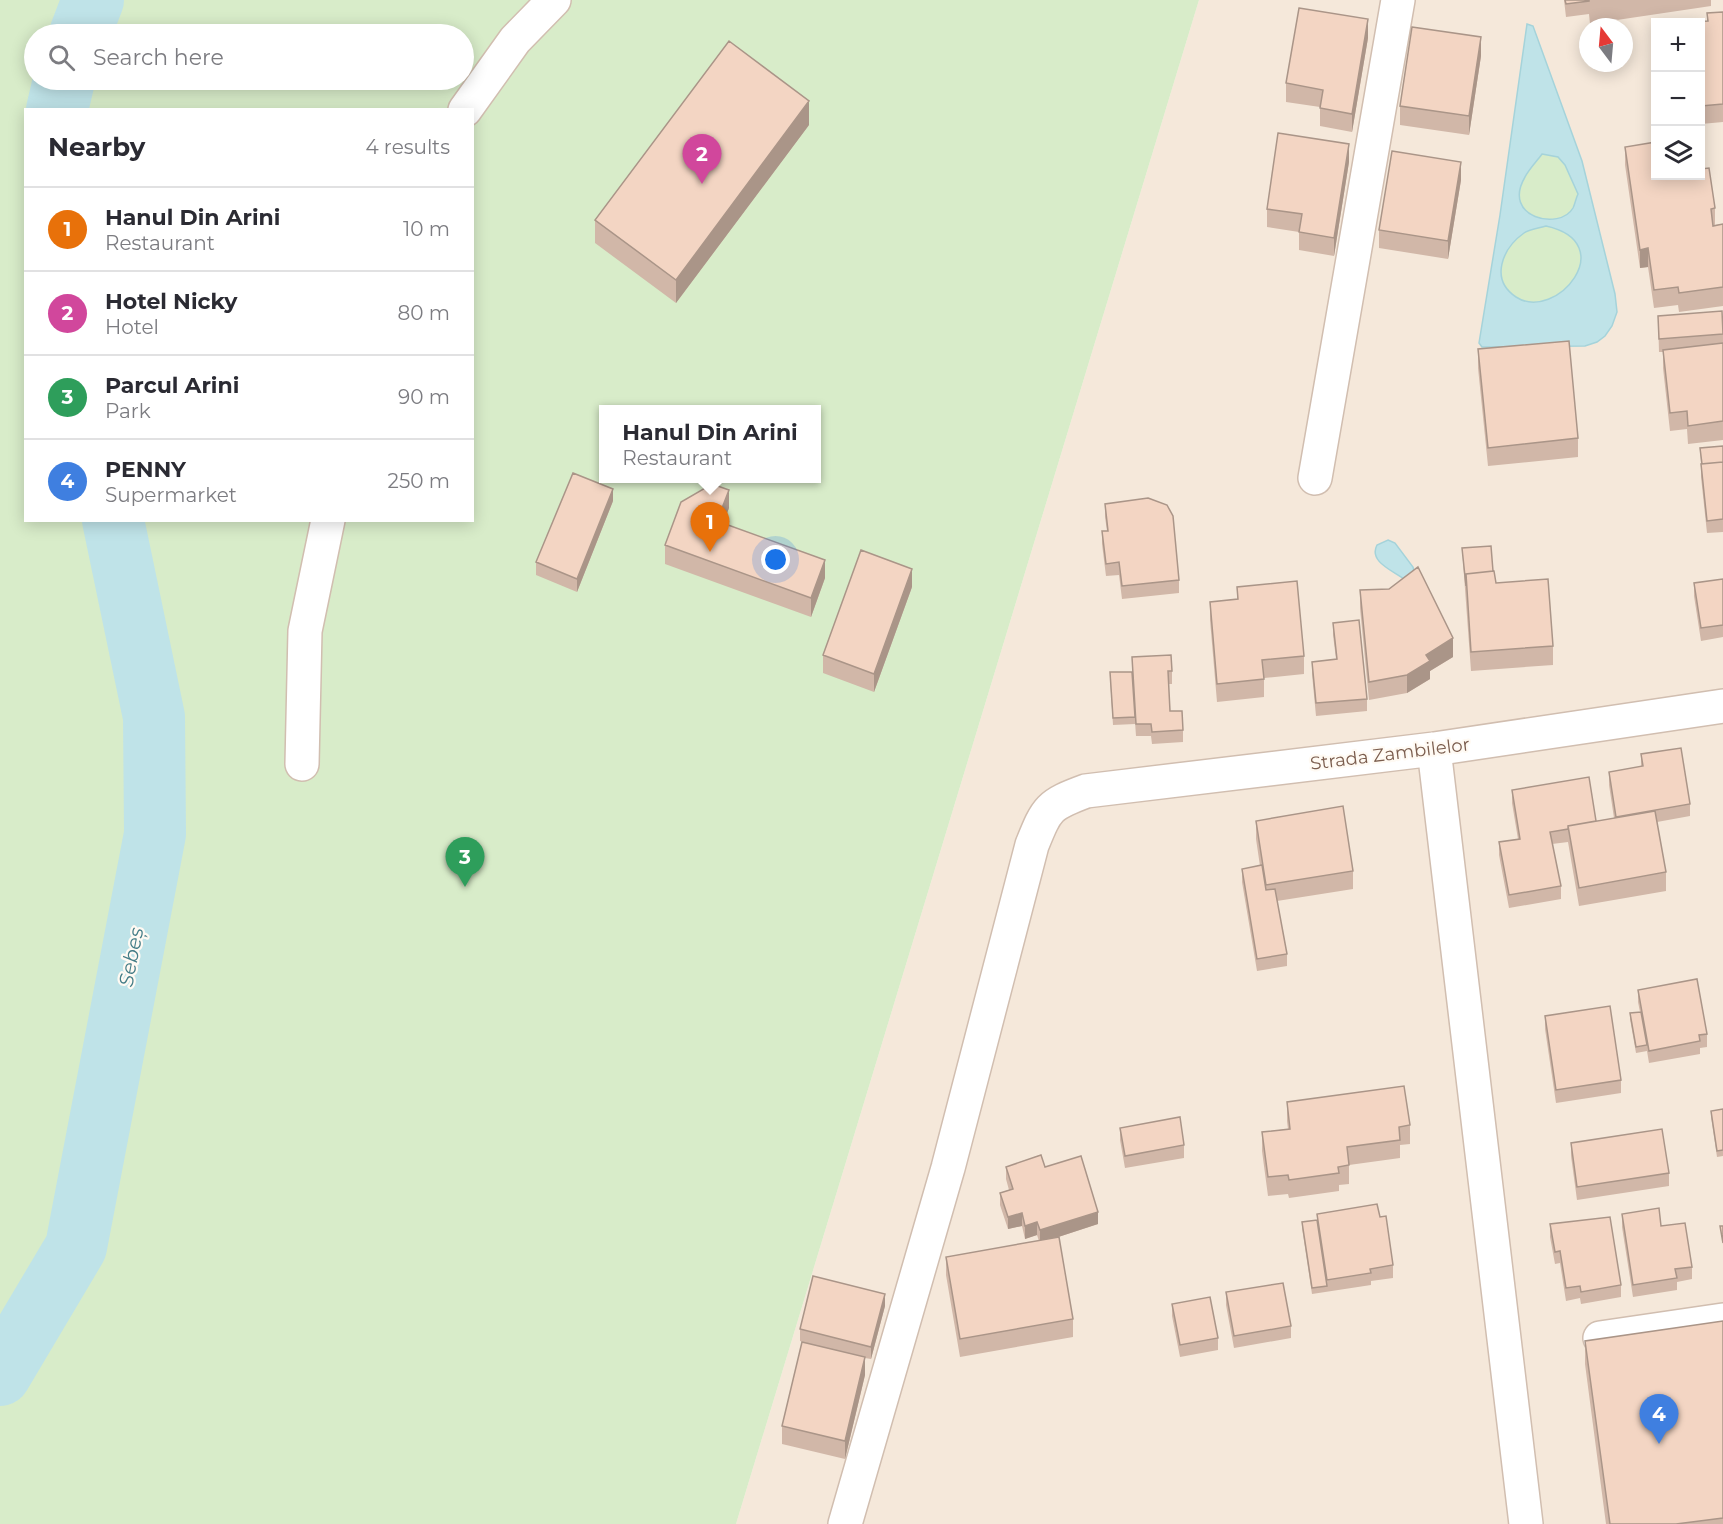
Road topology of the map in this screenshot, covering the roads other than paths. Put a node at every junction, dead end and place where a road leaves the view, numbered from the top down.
1 (554, 0) edge
2 (1398, 0) edge
3 (466, 108) edge
4 (1315, 478) dead end
5 (328, 522) edge
6 (1723, 706) edge
7 (1434, 749) junction
8 (302, 764) dead end
9 (1723, 1320) edge
10 (1600, 1338) edge
11 (845, 1524) edge
12 (1526, 1524) edge

1 - 3 street
2 - 4 street
5 - 8 street
6 - 7 street, Strada Zambilelor
7 - 11 street, Strada Zambilelor
7 - 12 street
9 - 10 street

